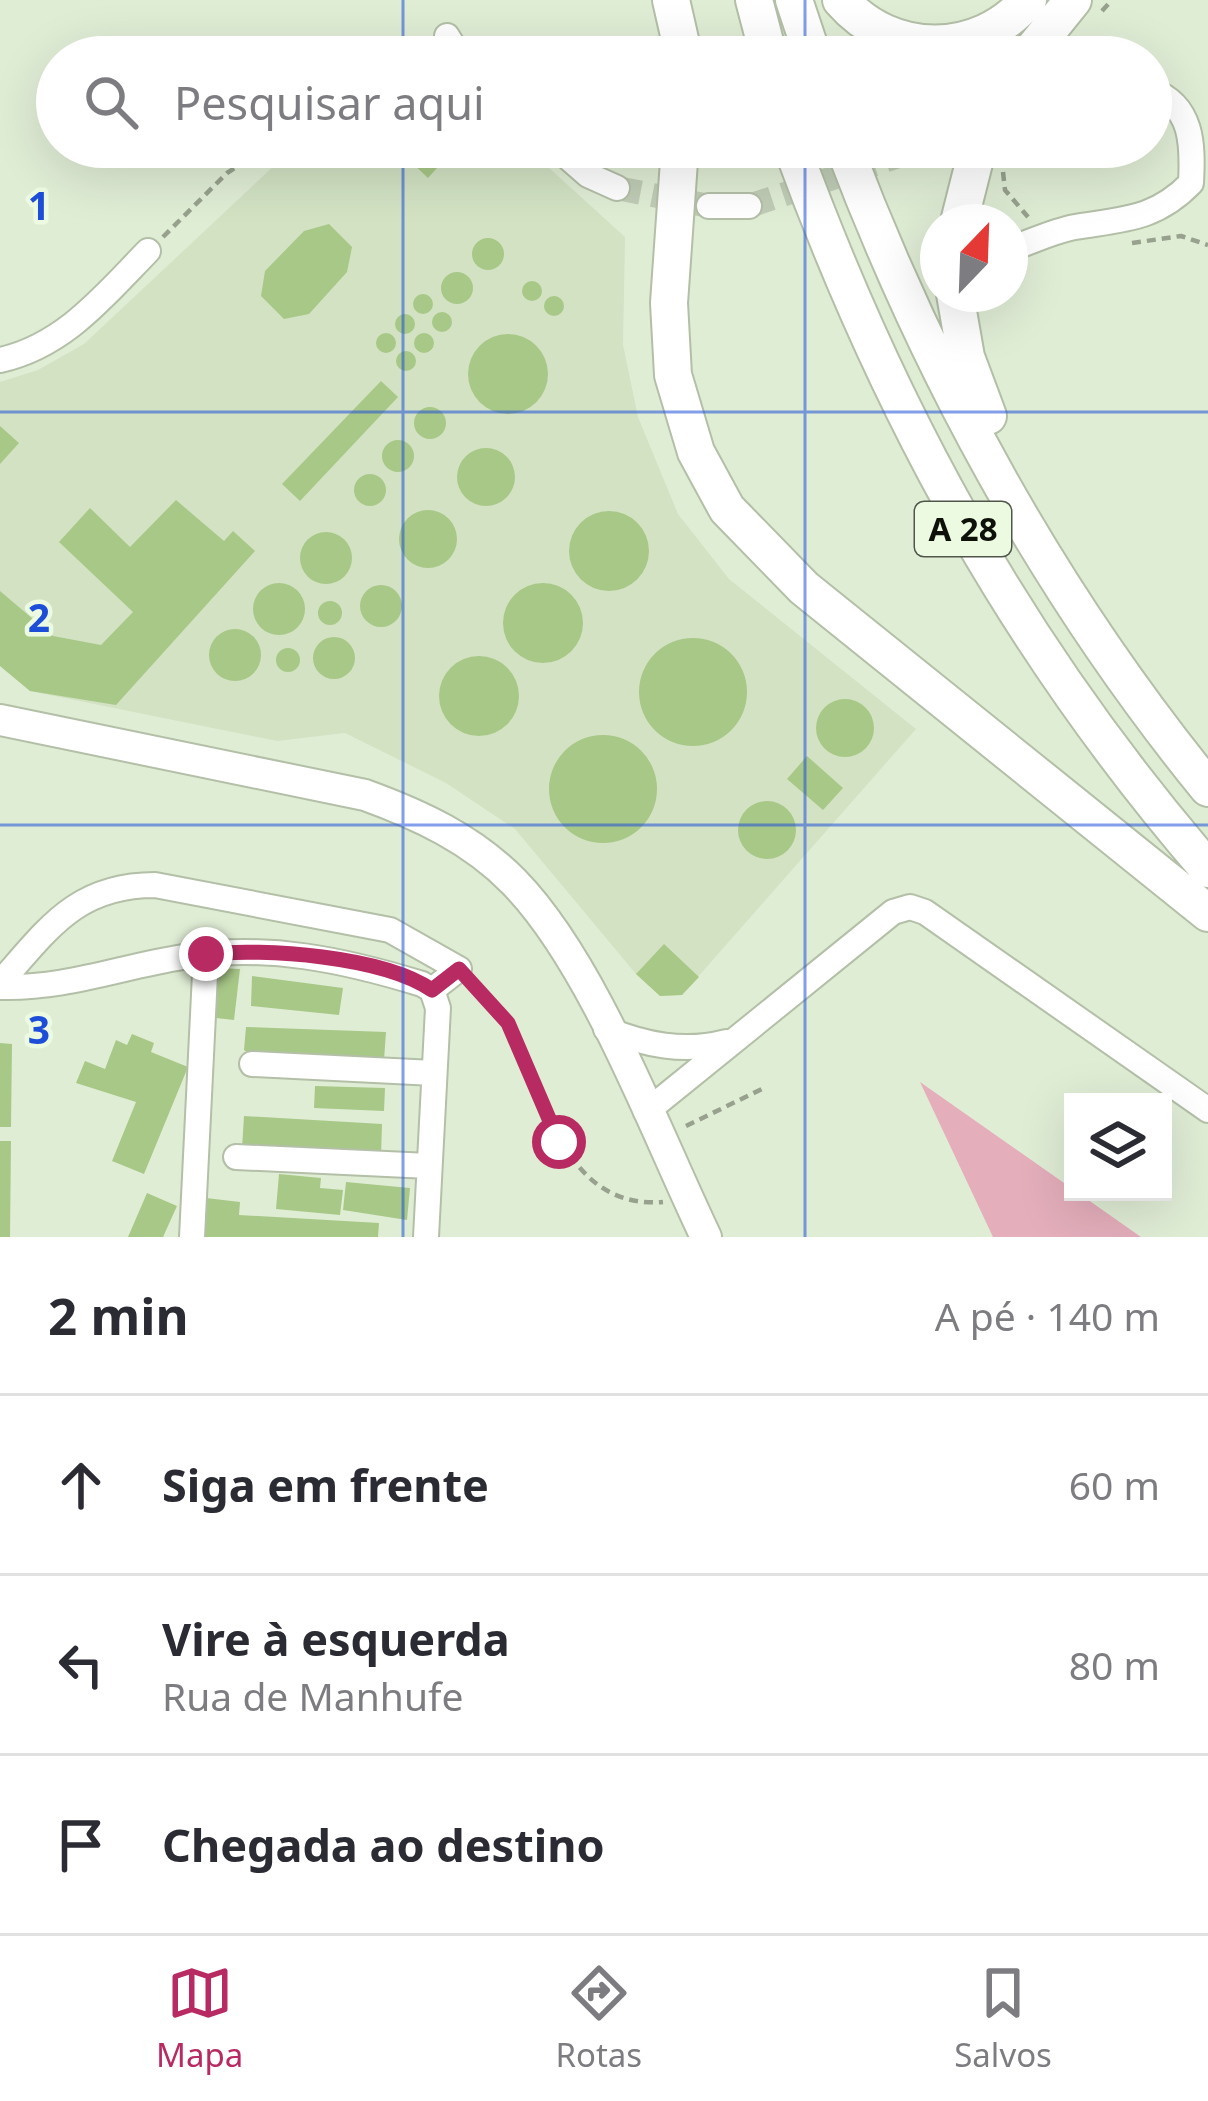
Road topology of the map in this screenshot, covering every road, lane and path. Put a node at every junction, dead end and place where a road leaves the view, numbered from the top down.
1 (671, 0) edge
2 (754, 0) edge
3 (794, 0) edge
4 (841, 0) edge
5 (1028, 0) edge
6 (1073, 0) edge
7 (679, 36) edge
8 (763, 36) edge
9 (806, 36) edge
10 (895, 36) edge
11 (981, 36) edge
12 (1044, 36) edge
13 (1172, 105) edge
14 (235, 168) edge
15 (580, 168) edge
16 (679, 168) edge
17 (801, 168) edge
18 (852, 168) edge
19 (973, 168) edge
20 (617, 188) tunnel mouth
21 (964, 204) edge
22 (709, 206) tunnel mouth
23 (749, 206) tunnel mouth
24 (1028, 243) edge
25 (148, 251) joint
26 (959, 312) edge
27 (0, 360) edge
28 (993, 472) junction
29 (0, 710) edge
30 (0, 720) edge
31 (52, 730) junction
32 (1208, 788) edge
33 (1208, 868) edge
34 (1208, 913) edge
35 (206, 954) junction
36 (459, 969) junction
37 (0, 985) edge
38 (432, 990) junction
39 (606, 1029) junction
40 (734, 1039) junction
41 (252, 1064) dead end
42 (434, 1073) junction
43 (766, 1087) dead end
44 (1208, 1110) edge
45 (652, 1125) junction
46 (236, 1157) dead end
47 (429, 1166) junction
48 (686, 1195) junction
49 (192, 1237) edge
50 (426, 1237) edge
51 (706, 1237) edge

1 - 7 highway
2 - 8 highway
3 - 9 highway
4 - 10 highway
5 - 11 highway
6 - 12 highway
13 - 24 street
14 - 25 path
15 - 20 street
16 - 34 highway
17 - 33 highway, A 28
18 - 28 highway, A 28
19 - 21 highway
22 - 23 street
25 - 27 street
26 - 28 highway
28 - 32 highway, A 28
29 - 31 main road
30 - 31 main road
31 - 39 main road
35 - 37 street
35 - 38 street
35 - 49 street
36 - 37 street
36 - 38 street
36 - 48 path
38 - 42 street
39 - 40 street
39 - 45 main road
40 - 44 street
40 - 45 street
41 - 42 street
42 - 47 street
43 - 45 path
45 - 48 main road
46 - 47 street
47 - 50 street
48 - 51 main road

